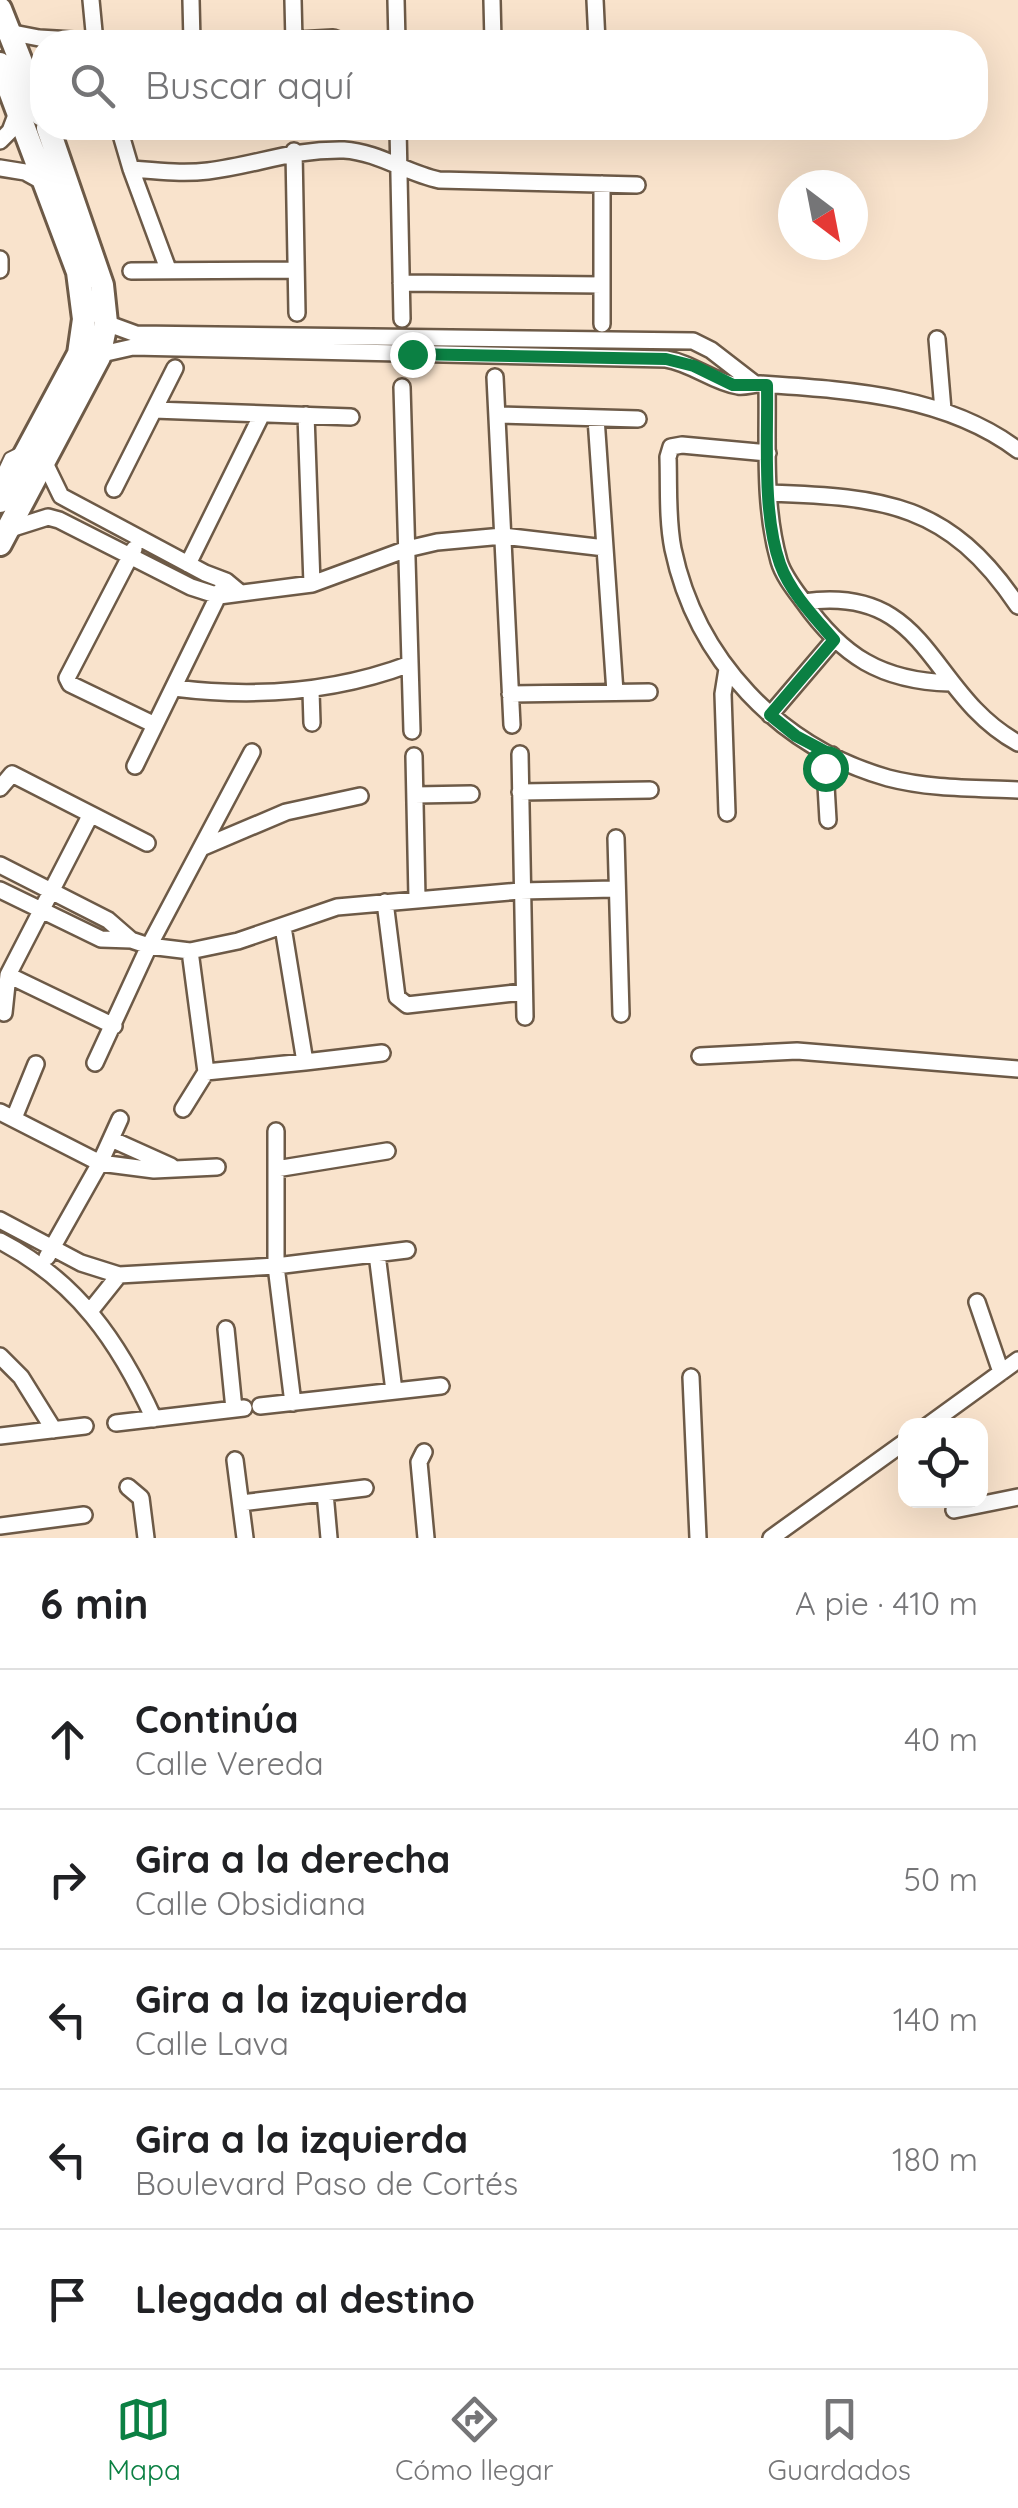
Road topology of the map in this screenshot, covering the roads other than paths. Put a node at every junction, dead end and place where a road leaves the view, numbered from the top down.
1 (91, 0) edge
2 (191, 0) edge
3 (293, 0) edge
4 (396, 0) edge
5 (492, 0) edge
6 (595, 0) edge
7 (3, 24) edge
8 (97, 30) edge
9 (192, 30) edge
10 (294, 30) edge
11 (396, 30) edge
12 (493, 30) edge
13 (596, 30) edge
14 (30, 40) edge
15 (0, 64) edge
16 (30, 67) edge
17 (18, 110) junction
18 (2, 140) edge
19 (52, 140) edge
20 (123, 140) edge
21 (398, 140) edge
22 (294, 151) junction
23 (398, 164) junction
24 (7, 168) edge
25 (131, 169) junction
26 (45, 183) junction
27 (602, 184) junction
28 (637, 184) dead end
29 (0, 259) edge
30 (168, 269) junction
31 (0, 270) edge
32 (296, 270) junction
33 (131, 271) dead end
34 (401, 283) junction
35 (602, 285) junction
36 (297, 313) dead end
37 (402, 320) dead end
38 (106, 323) junction
39 (602, 324) dead end
40 (412, 336) junction
41 (936, 339) dead end
42 (666, 340) junction
43 (412, 354) junction
44 (89, 356) junction
45 (666, 359) junction
46 (175, 368) dead end
47 (496, 377) dead end
48 (761, 384) junction
49 (402, 387) dead end
50 (154, 410) junction
51 (943, 410) junction
52 (262, 414) junction
53 (306, 415) junction
54 (498, 415) junction
55 (351, 417) dead end
56 (596, 418) junction
57 (638, 419) dead end
58 (1018, 450) edge
59 (768, 453) junction
60 (35, 457) junction
61 (0, 476) edge
62 (114, 489) dead end
63 (769, 494) junction
64 (62, 496) junction
65 (0, 501) edge
66 (48, 517) junction
67 (503, 536) junction
68 (4, 537) edge
69 (139, 538) junction
70 (605, 548) junction
71 (407, 549) junction
72 (130, 557) junction
73 (188, 564) junction
74 (312, 584) junction
75 (232, 586) junction
76 (218, 596) junction
77 (804, 602) junction
78 (1018, 606) edge
79 (834, 640) junction
80 (410, 664) junction
81 (727, 669) junction
82 (950, 683) junction
83 (174, 688) junction
84 (311, 691) junction
85 (615, 692) junction
86 (649, 692) dead end
87 (510, 694) junction
88 (770, 715) junction
89 (312, 723) dead end
90 (512, 724) dead end
91 (156, 725) junction
92 (412, 731) dead end
93 (1018, 743) edge
94 (252, 752) dead end
95 (520, 754) dead end
96 (832, 755) junction
97 (414, 756) dead end
98 (135, 766) dead end
99 (0, 788) edge
100 (650, 790) dead end
101 (1018, 790) edge
102 (520, 792) junction
103 (470, 794) dead end
104 (416, 795) junction
105 (360, 796) dead end
106 (726, 812) dead end
107 (90, 816) junction
108 (828, 820) dead end
109 (616, 838) dead end
110 (147, 843) dead end
111 (202, 848) junction
112 (0, 865) edge
113 (0, 890) edge
114 (615, 890) junction
115 (520, 891) junction
116 (52, 892) junction
117 (417, 898) junction
118 (385, 902) junction
119 (41, 912) junction
120 (282, 927) junction
121 (130, 940) junction
122 (149, 946) junction
123 (190, 951) junction
124 (8, 975) junction
125 (523, 992) junction
126 (4, 1012) dead end
127 (621, 1014) dead end
128 (525, 1017) dead end
129 (114, 1026) junction
130 (382, 1053) dead end
131 (700, 1056) dead end
132 (95, 1062) dead end
133 (305, 1062) junction
134 (36, 1064) dead end
135 (1018, 1070) edge
136 (206, 1072) junction
137 (182, 1108) dead end
138 (7, 1115) edge
139 (120, 1119) dead end
140 (276, 1131) dead end
141 (111, 1139) junction
142 (387, 1151) dead end
143 (100, 1164) junction
144 (217, 1167) dead end
145 (175, 1168) junction
146 (276, 1169) junction
147 (0, 1220) edge
148 (0, 1241) edge
149 (52, 1248) junction
150 (407, 1250) dead end
151 (378, 1254) junction
152 (276, 1266) junction
153 (42, 1267) junction
154 (119, 1276) junction
155 (977, 1302) dead end
156 (91, 1310) junction
157 (226, 1329) dead end
158 (0, 1356) edge
159 (1018, 1360) edge
160 (1001, 1372) junction
161 (691, 1377) dead end
162 (441, 1386) dead end
163 (394, 1392) junction
164 (293, 1403) junction
165 (246, 1408) junction
166 (154, 1418) junction
167 (938, 1418) edge
168 (116, 1423) dead end
169 (86, 1426) dead end
170 (54, 1430) junction
171 (0, 1436) edge
172 (898, 1447) edge
173 (424, 1452) dead end
174 (236, 1460) dead end
175 (128, 1488) dead end
176 (365, 1488) dead end
177 (324, 1493) junction
178 (1018, 1497) edge
179 (241, 1503) junction
180 (954, 1510) dead end
181 (84, 1514) dead end
182 (0, 1526) edge
183 (41, 1530) edge
184 (770, 1537) edge
185 (146, 1538) edge
186 (245, 1538) edge
187 (329, 1538) edge
188 (426, 1538) edge
189 (698, 1538) edge

1 - 8 street
2 - 9 street
3 - 10 street
4 - 11 street
5 - 12 street
6 - 13 street
7 - 14 street
7 - 16 street
15 - 17 street
17 - 18 street
17 - 26 street
18 - 24 street
19 - 38 street
20 - 25 street
21 - 23 street
22 - 23 street
22 - 25 street
22 - 32 street
23 - 27 street
23 - 34 street
24 - 26 street
25 - 30 street
26 - 44 street
27 - 28 street
27 - 35 street
29 - 31 street
30 - 32 street
30 - 33 street
32 - 36 street
34 - 35 street
34 - 37 street
35 - 39 street
38 - 40 street
38 - 44 street
40 - 42 street
40 - 43 street
41 - 51 street
42 - 45 street
42 - 48 street
43 - 44 street
43 - 45 street
44 - 60 street
45 - 48 street
46 - 50 street
47 - 54 street
48 - 51 street
48 - 59 street
49 - 71 street
50 - 52 street
50 - 62 street
51 - 58 street
52 - 53 street
52 - 73 street
53 - 55 street
53 - 74 street
54 - 56 street
54 - 67 street
56 - 57 street
56 - 70 street
59 - 63 street
59 - 81 street
60 - 61 lane
60 - 64 street
60 - 65 street
60 - 68 street
63 - 77 street
63 - 78 street
64 - 66 street
64 - 69 street
66 - 68 street
66 - 72 street
67 - 70 street
67 - 71 street
67 - 87 street
69 - 72 street
69 - 73 street
70 - 85 street
71 - 74 street
71 - 80 street
72 - 76 street
72 - 91 street
73 - 75 street
74 - 75 street
75 - 76 street
76 - 83 street
77 - 79 street
77 - 82 street
79 - 82 street
79 - 88 street
80 - 84 street
80 - 92 street
81 - 88 street
81 - 106 street
82 - 93 street
83 - 84 street
83 - 91 street
84 - 89 street
85 - 86 street
85 - 87 street
87 - 90 street
88 - 96 street
91 - 98 street
94 - 111 street
95 - 102 street
96 - 101 street
96 - 108 street
97 - 104 street
99 - 107 street
100 - 102 street
102 - 115 street
103 - 104 street
104 - 117 street
105 - 111 street
107 - 110 street
107 - 116 street
109 - 114 street
111 - 122 street
112 - 116 street
113 - 119 street
114 - 115 street
114 - 127 street
115 - 117 street
115 - 125 street
116 - 119 street
116 - 121 street
117 - 118 street
118 - 120 street
118 - 125 street
119 - 121 street
119 - 124 street
120 - 123 street
120 - 133 street
121 - 122 street
122 - 123 street
122 - 129 street
123 - 136 street
124 - 126 street
124 - 129 street
125 - 128 street
129 - 132 street
130 - 133 street
131 - 135 street
133 - 136 street
134 - 138 street
136 - 137 street
138 - 143 street
139 - 141 street
140 - 146 street
141 - 143 street
141 - 145 street
142 - 146 street
143 - 145 street
143 - 149 street
144 - 145 street
146 - 152 street
147 - 149 street
148 - 153 street
149 - 153 street
149 - 154 street
150 - 151 street
151 - 152 street
151 - 163 street
152 - 154 street
152 - 164 street
153 - 156 street
154 - 156 street
155 - 160 street
156 - 166 street
157 - 165 street
158 - 170 street
159 - 160 street
160 - 167 street
161 - 189 street
162 - 163 street
163 - 164 street
164 - 165 street
165 - 166 street
166 - 168 street
169 - 170 street
170 - 171 street
172 - 184 street
173 - 188 street
174 - 179 street
175 - 185 street
176 - 177 street
177 - 179 street
177 - 187 street
178 - 180 street
179 - 186 street
181 - 183 street
182 - 183 street

